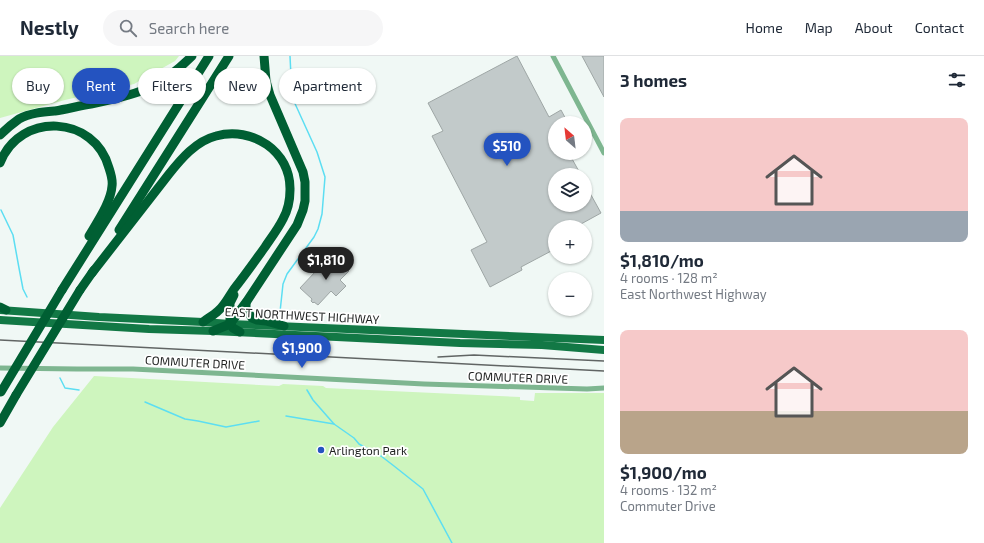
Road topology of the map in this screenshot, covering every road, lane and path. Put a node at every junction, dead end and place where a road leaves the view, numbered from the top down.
1 (192, 56) edge
2 (209, 56) edge
3 (229, 56) edge
4 (264, 56) edge
5 (553, 56) edge
6 (0, 135) edge
7 (604, 153) edge
8 (0, 163) edge
9 (92, 273) junction
10 (71, 275) junction
11 (244, 276) junction
12 (246, 303) junction
13 (2, 309) edge
14 (0, 320) edge
15 (203, 322) junction
16 (230, 324) junction
17 (284, 326) junction
18 (377, 330) junction
19 (213, 331) junction
20 (240, 332) junction
21 (373, 339) junction
22 (604, 340) edge
23 (604, 350) edge
24 (0, 368) edge
25 (604, 388) edge
26 (0, 392) edge
27 (0, 423) edge

1 - 6 highway
2 - 10 highway
3 - 9 highway
4 - 12 highway
5 - 7 street
8 - 10 highway
9 - 11 highway
9 - 27 highway, bridge
10 - 26 highway, bridge
11 - 15 highway
11 - 16 highway
12 - 16 highway
12 - 17 highway
13 - 15 main road, EAST NORTHWEST HIGHWAY
14 - 19 main road, EAST NORTHWEST HIGHWAY
15 - 16 main road, EAST NORTHWEST HIGHWAY
16 - 17 main road, EAST NORTHWEST HIGHWAY
16 - 19 highway
16 - 20 highway
17 - 18 main road, EAST NORTHWEST HIGHWAY
18 - 21 main road
18 - 22 main road, EAST NORTHWEST HIGHWAY
19 - 20 main road, EAST NORTHWEST HIGHWAY
20 - 21 main road, EAST NORTHWEST HIGHWAY
21 - 23 main road, EAST NORTHWEST HIGHWAY
24 - 25 street, COMMUTER DRIVE

